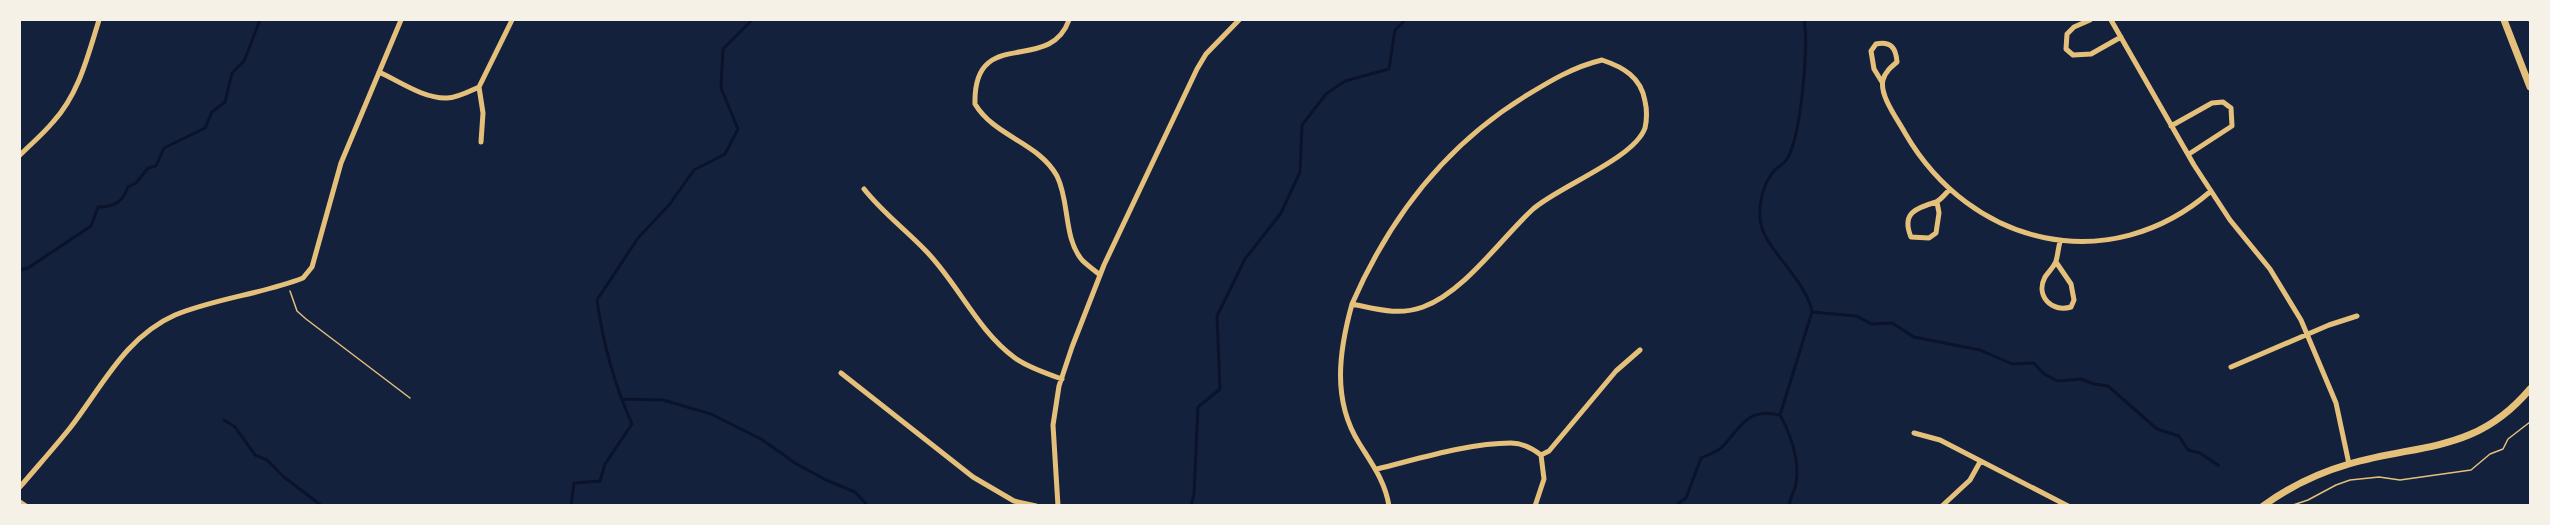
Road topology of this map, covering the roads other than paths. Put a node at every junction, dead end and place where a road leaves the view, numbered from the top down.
1 (99, 20) edge
2 (401, 20) edge
3 (512, 20) edge
4 (1070, 20) edge
5 (1239, 20) edge
6 (2090, 20) edge
7 (2111, 20) edge
8 (2504, 20) edge
9 (2121, 37) junction
10 (378, 72) junction
11 (1882, 82) junction
12 (479, 87) junction
13 (2530, 87) edge
14 (2171, 126) junction
15 (481, 142) dead end
16 (2189, 154) junction
17 (20, 155) edge
18 (864, 189) dead end
19 (1950, 189) junction
20 (2211, 192) junction
21 (1937, 202) junction
22 (2060, 242) junction
23 (2056, 262) junction
24 (1100, 274) junction
25 (1352, 304) junction
26 (2357, 316) dead end
27 (2307, 336) junction
28 (1640, 350) dead end
29 (2231, 367) dead end
30 (841, 374) dead end
31 (1062, 379) junction
32 (2530, 389) edge
33 (1914, 433) dead end
34 (1541, 455) junction
35 (1980, 462) junction
36 (2349, 464) junction
37 (1377, 469) junction
38 (20, 488) edge
39 (20, 502) edge
40 (26, 506) edge
41 (1036, 506) edge
42 (1058, 506) edge
43 (1389, 506) edge
44 (1535, 506) edge
45 (1942, 506) edge
46 (2068, 506) edge
47 (2264, 506) edge

1 - 17 street
2 - 10 street
3 - 12 street
4 - 24 street
5 - 24 street
6 - 9 street
7 - 9 street
8 - 13 main road
9 - 14 street
10 - 12 street
10 - 38 street
11 - 11 street
11 - 19 street
12 - 15 street
14 - 16 street
14 - 16 street
16 - 20 street
18 - 31 street
19 - 21 street
19 - 22 street
20 - 22 street
20 - 27 street
21 - 21 street
22 - 23 street
23 - 23 street
24 - 31 street
25 - 25 street
25 - 37 street
26 - 27 street
27 - 29 street
27 - 36 street
28 - 34 street
30 - 41 street
31 - 42 street
32 - 36 main road
33 - 35 street
34 - 37 street
34 - 44 street
35 - 45 street
35 - 46 street
36 - 47 main road
37 - 43 street
39 - 40 street

